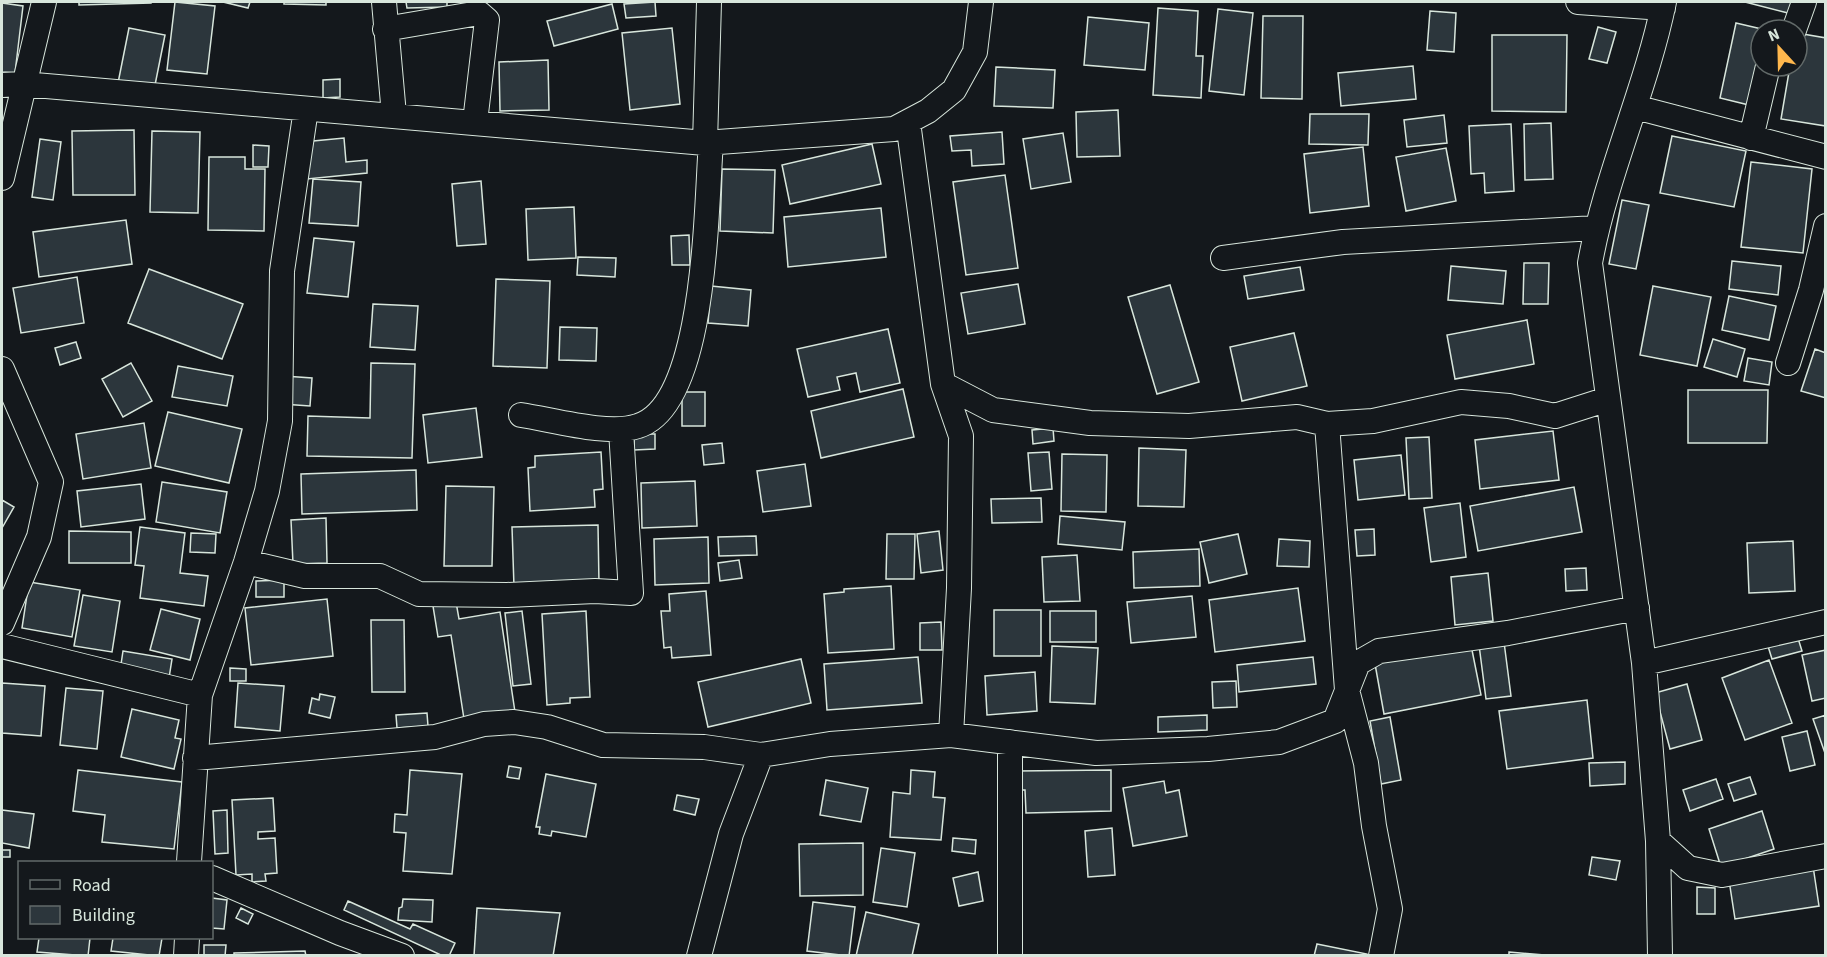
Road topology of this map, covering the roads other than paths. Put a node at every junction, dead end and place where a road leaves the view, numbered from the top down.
1 (44, 2) edge
2 (384, 2) edge
3 (708, 2) edge
4 (981, 2) edge
5 (1578, 2) edge
6 (1804, 2) edge
7 (1664, 4) edge
8 (1798, 18) edge
9 (385, 29) junction
10 (1765, 78) edge
11 (12, 84) edge
12 (1635, 107) junction
13 (306, 109) junction
14 (394, 115) junction
15 (475, 122) junction
16 (908, 122) junction
17 (1751, 138) junction
18 (708, 142) junction
19 (1826, 157) edge
20 (2, 178) edge
21 (1826, 226) edge
22 (1596, 228) junction
23 (1223, 258) dead end
24 (1788, 363) dead end
25 (2, 369) edge
26 (943, 384) junction
27 (1608, 399) junction
28 (987, 407) junction
29 (521, 415) dead end
30 (1327, 424) junction
31 (621, 430) junction
32 (961, 436) junction
33 (246, 562) junction
34 (1637, 608) junction
35 (1826, 622) edge
36 (2, 623) edge
37 (2, 646) edge
38 (1644, 663) junction
39 (1347, 690) junction
40 (200, 695) junction
41 (951, 735) junction
42 (1010, 742) junction
43 (761, 755) junction
44 (195, 758) junction
45 (1658, 841) junction
46 (1826, 856) edge
47 (189, 861) edge
48 (213, 878) edge
49 (187, 939) edge
50 (186, 956) edge
51 (402, 956) edge
52 (699, 956) edge
53 (1010, 956) edge
54 (1382, 956) edge
55 (1660, 956) edge

1 - 11 street
2 - 9 street
3 - 18 street
4 - 16 street
5 - 7 street
6 - 8 street
7 - 12 street
9 - 14 street
9 - 15 street
10 - 17 street
11 - 13 street
11 - 20 street
12 - 17 street
12 - 22 street
13 - 14 street
13 - 33 street
14 - 15 street
15 - 18 street
16 - 18 street
16 - 26 street
17 - 19 street
18 - 31 street
21 - 24 street
22 - 23 street
22 - 27 street
25 - 36 street
26 - 28 street
26 - 32 street
27 - 30 street
27 - 34 street
28 - 30 street
28 - 32 street
29 - 31 street
30 - 39 street
31 - 33 street
32 - 41 street
33 - 40 street
34 - 38 street
34 - 39 street
35 - 38 street
37 - 40 street
38 - 45 street
39 - 42 street
39 - 54 street
40 - 44 street
41 - 42 street
41 - 43 street
42 - 53 street
43 - 44 street
43 - 52 street
44 - 47 street
45 - 46 street
45 - 55 street
48 - 51 street
49 - 50 street

